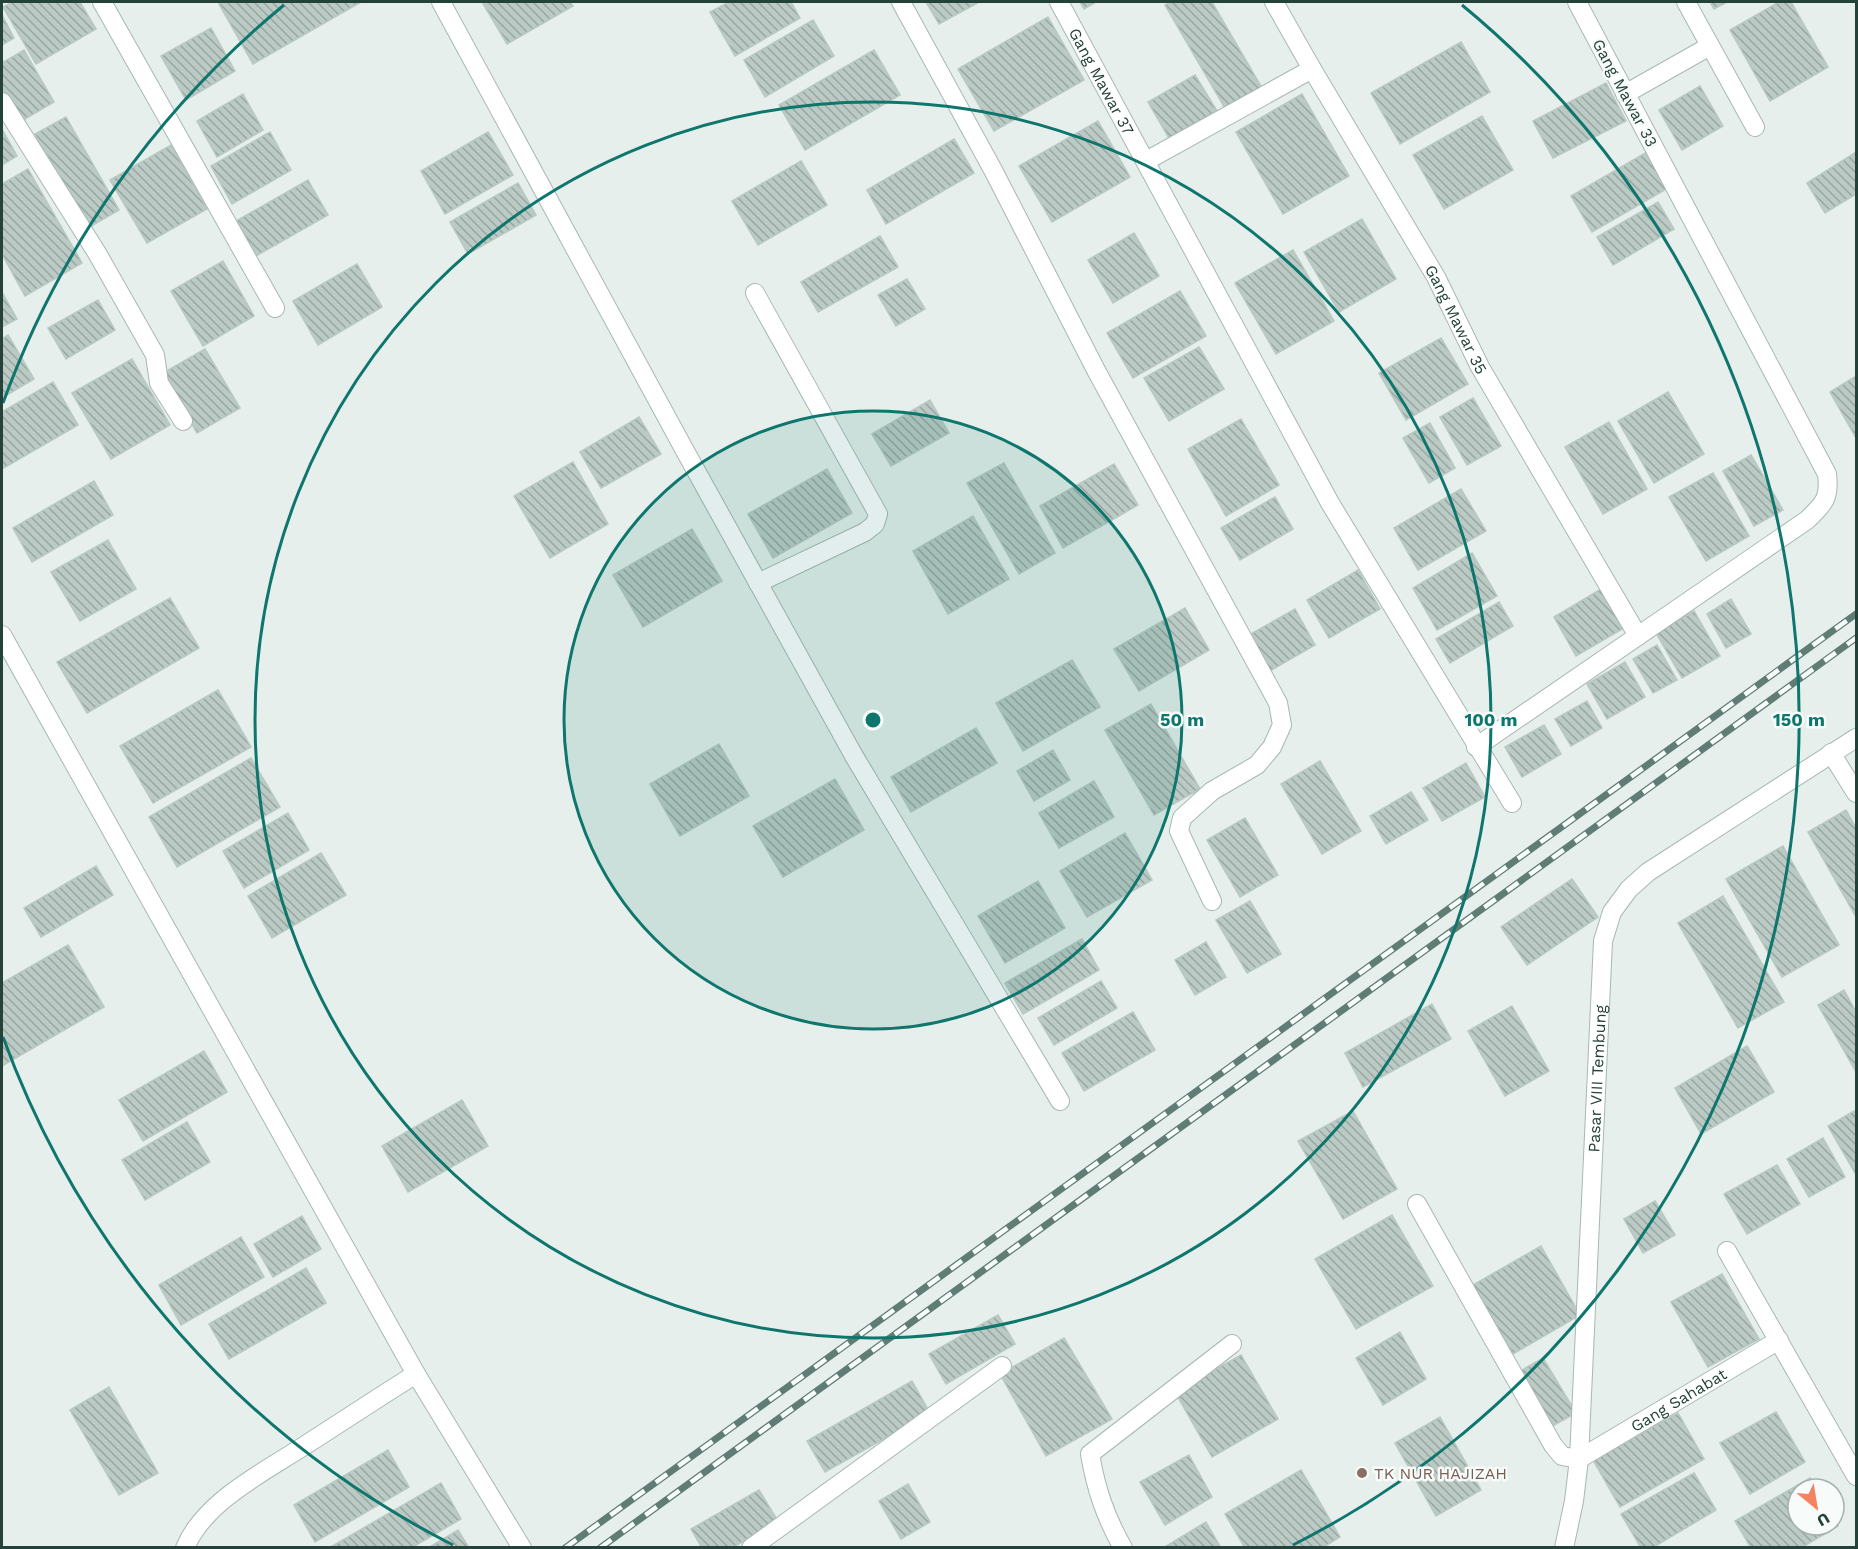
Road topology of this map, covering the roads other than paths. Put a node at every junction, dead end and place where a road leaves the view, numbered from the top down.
1 (102, 2) edge
2 (441, 2) edge
3 (901, 2) edge
4 (1059, 2) edge
5 (1275, 2) edge
6 (1577, 2) edge
7 (1686, 2) edge
8 (1710, 46) junction
9 (1312, 69) junction
10 (1625, 94) junction
11 (2, 102) edge
12 (1755, 128) dead end
13 (1146, 161) junction
14 (755, 293) dead end
15 (275, 308) dead end
16 (183, 421) dead end
17 (758, 583) junction
18 (2, 635) edge
19 (1638, 636) junction
20 (1857, 738) edge
21 (1476, 747) junction
22 (1831, 753) junction
23 (1857, 794) edge
24 (1512, 803) dead end
25 (1212, 901) dead end
26 (1060, 1101) dead end
27 (1417, 1204) dead end
28 (1727, 1251) dead end
29 (1779, 1340) junction
30 (1232, 1344) dead end
31 (1002, 1366) dead end
32 (416, 1374) junction
33 (1579, 1459) junction
34 (1857, 1476) edge
35 (185, 1548) edge
36 (522, 1548) edge
37 (751, 1548) edge
38 (1123, 1548) edge
39 (1564, 1548) edge

1 - 15 street
2 - 17 street
3 - 25 street
4 - 13 street, Gang Mawar 37
5 - 9 street, Gang Mawar 35
6 - 10 street, Gang Mawar 33
7 - 8 street
8 - 10 street
8 - 12 street
9 - 13 street
9 - 19 street, Gang Mawar 35
10 - 19 street, Gang Mawar 33
11 - 16 street
13 - 21 street, Gang Mawar 37
14 - 17 street
17 - 26 street
18 - 32 street
19 - 21 street, Gang Mawar 33
20 - 22 street, Pasar VIII Tembung
21 - 24 street, Gang Mawar 37
22 - 23 street
22 - 33 street, Pasar VIII Tembung
27 - 33 street
28 - 29 street
29 - 33 street, Gang Sahabat
29 - 34 street
30 - 38 street
31 - 37 street
32 - 35 street
32 - 36 street
33 - 39 street, Pasar VIII Tembung

